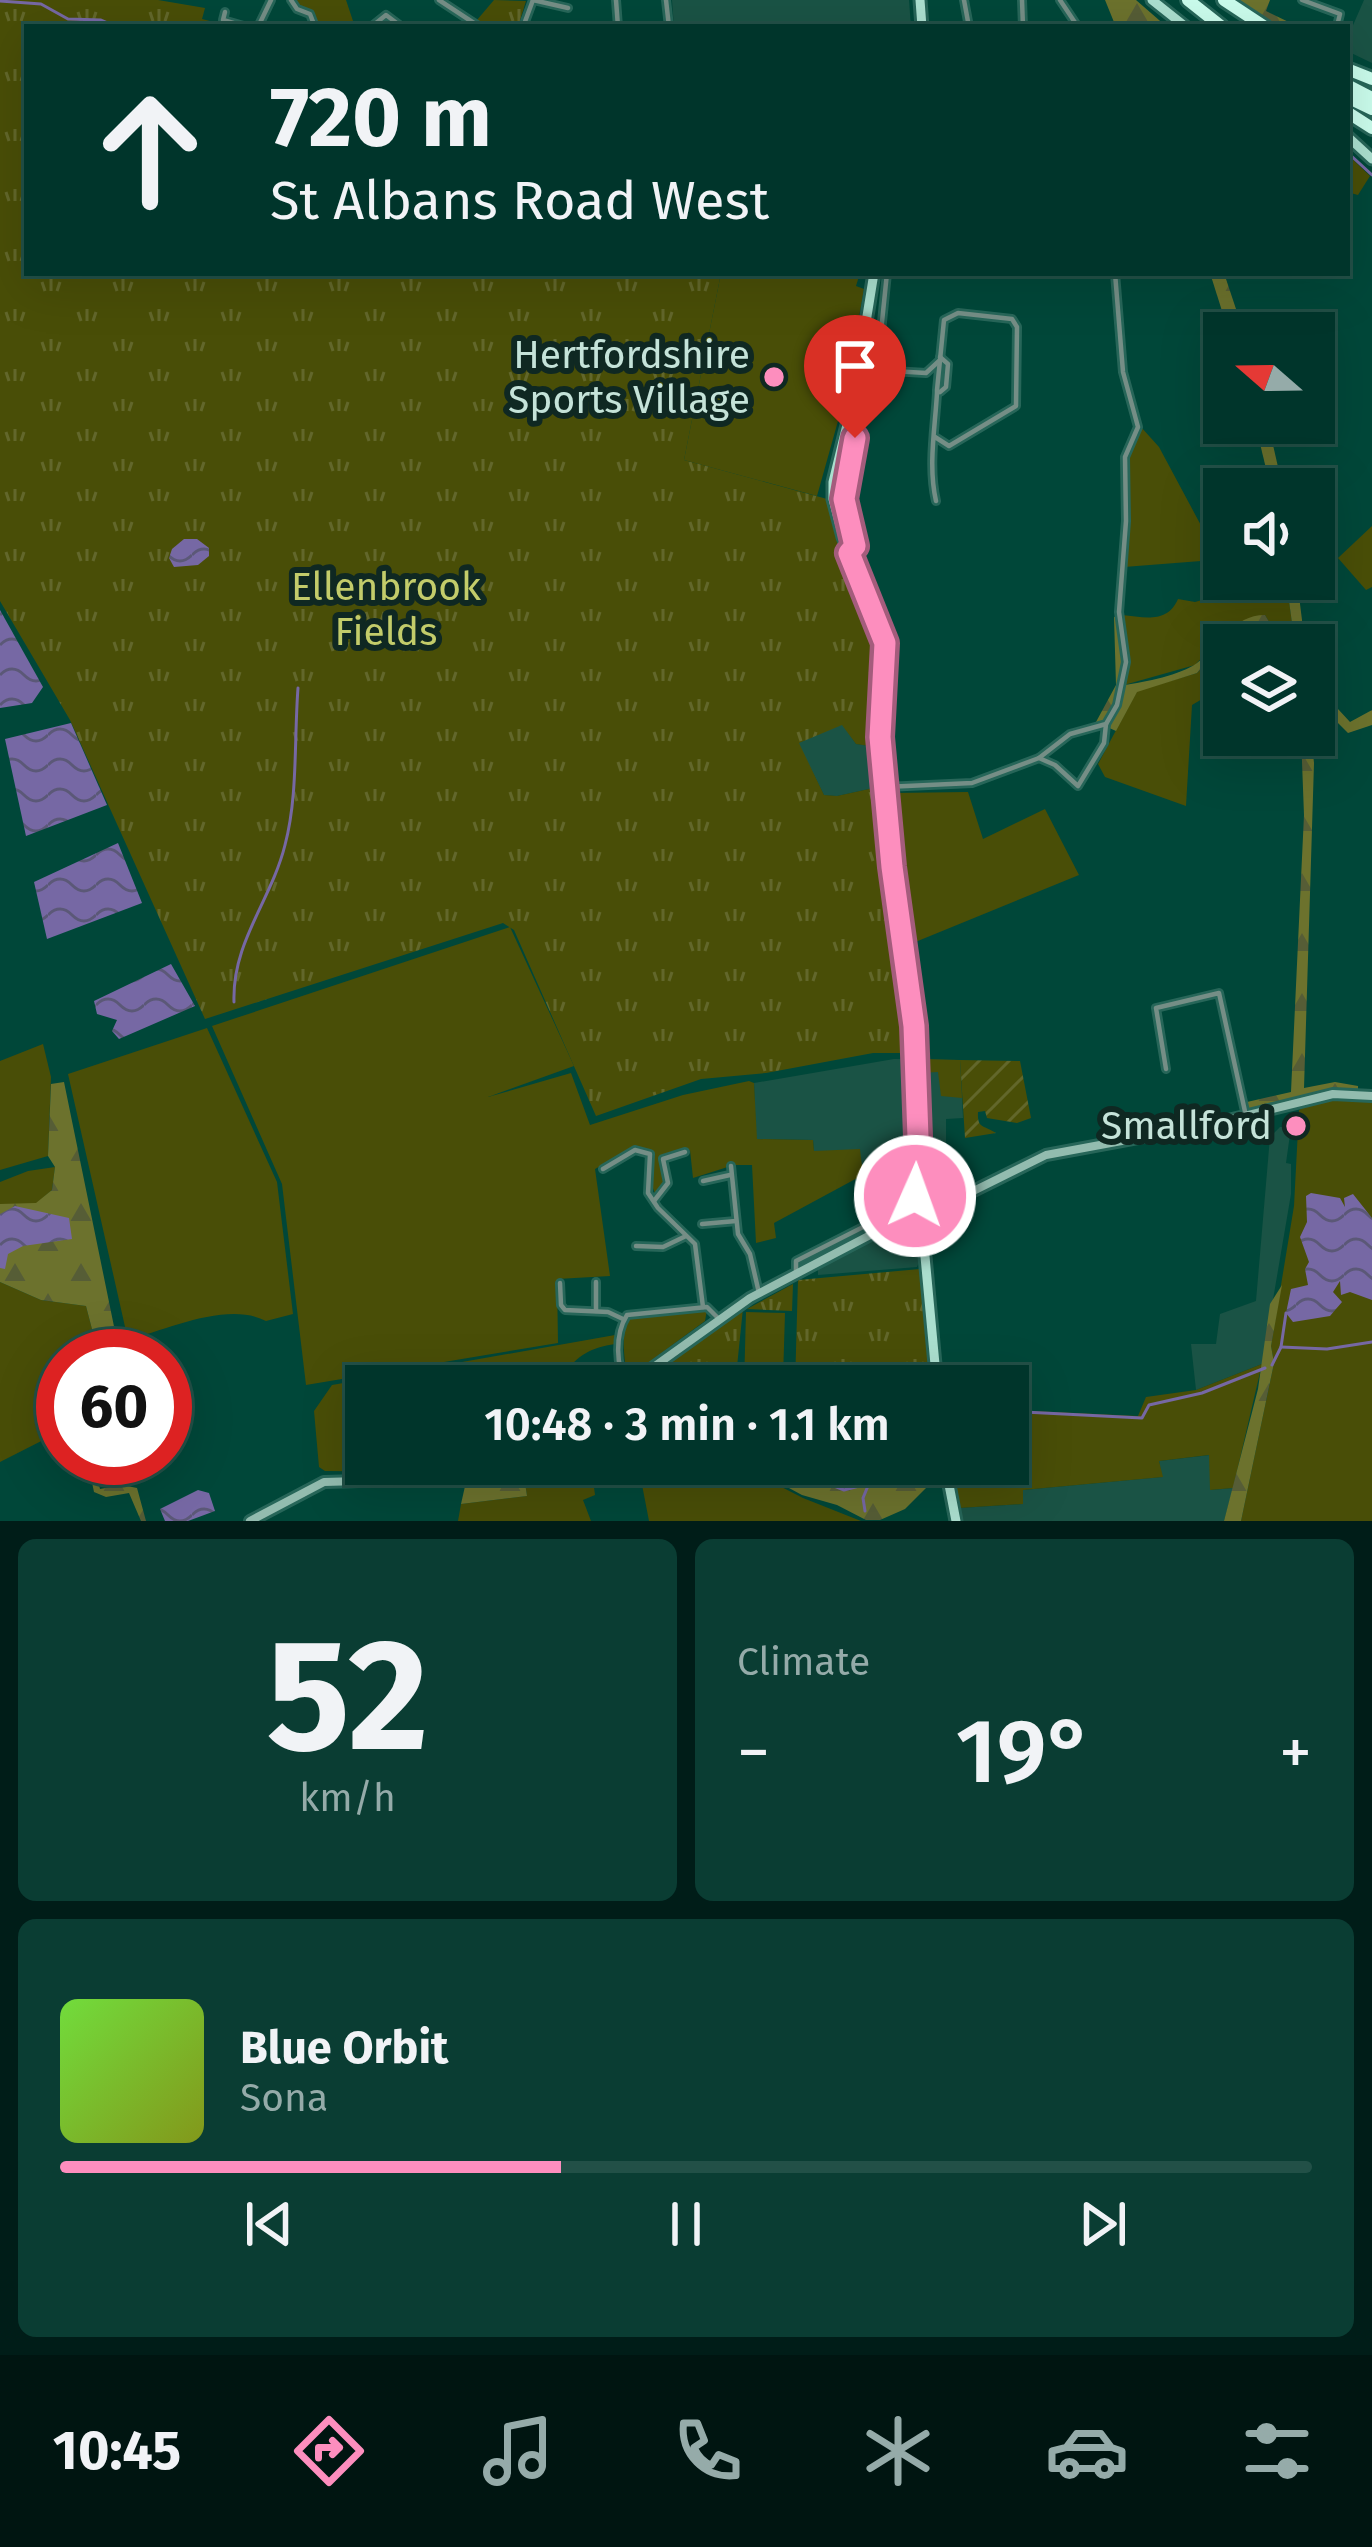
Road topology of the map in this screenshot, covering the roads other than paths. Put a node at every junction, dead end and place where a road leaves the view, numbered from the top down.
1 (291, 0) edge
2 (439, 0) edge
3 (533, 0) edge
4 (1152, 0) edge
5 (1188, 0) edge
6 (1198, 0) edge
7 (1302, 0) edge
8 (568, 8) dead end
9 (225, 12) dead end
10 (1223, 16) edge
11 (463, 17) junction
12 (1338, 22) dead end
13 (237, 24) edge
14 (314, 24) edge
15 (458, 24) edge
16 (475, 24) edge
17 (1182, 24) edge
18 (1254, 24) edge
19 (874, 276) edge
20 (886, 276) edge
21 (1115, 276) edge
22 (940, 359) junction
23 (868, 370) junction
24 (926, 373) junction
25 (938, 392) junction
26 (934, 437) junction
27 (949, 446) junction
28 (933, 459) junction
29 (936, 501) dead end
30 (1106, 724) junction
31 (1039, 758) junction
32 (885, 787) junction
33 (1166, 1069) dead end
34 (1372, 1096) edge
35 (1246, 1116) junction
36 (685, 1152) dead end
37 (731, 1166) dead end
38 (603, 1169) dead end
39 (730, 1175) junction
40 (703, 1181) dead end
41 (653, 1202) junction
42 (921, 1214) junction
43 (736, 1221) junction
44 (701, 1224) dead end
45 (687, 1235) junction
46 (635, 1246) dead end
47 (596, 1282) dead end
48 (560, 1283) dead end
49 (759, 1293) junction
50 (703, 1307) junction
51 (596, 1312) junction
52 (623, 1318) junction
53 (718, 1319) junction
54 (620, 1365) edge
55 (656, 1365) edge
56 (935, 1365) edge
57 (345, 1481) edge
58 (949, 1485) edge
59 (250, 1521) edge
60 (956, 1521) edge

1 - 14 street
2 - 11 street
3 - 8 street
4 - 17 main road
5 - 10 highway
6 - 10 highway
7 - 12 street
9 - 13 street
10 - 18 highway
11 - 15 street
11 - 16 street
19 - 23 main road
20 - 23 street
21 - 30 street
22 - 24 street
22 - 25 street
22 - 27 street
23 - 24 street
23 - 32 main road
24 - 25 street
25 - 26 street
26 - 27 street
26 - 28 street
27 - 28 street
28 - 29 street
30 - 31 street
30 - 31 street
31 - 32 street
32 - 42 main road
33 - 35 street
34 - 35 street
35 - 42 street
36 - 41 street
37 - 39 street
38 - 41 street
39 - 40 street
39 - 43 street
41 - 45 street
42 - 49 street
42 - 56 main road
43 - 44 street
43 - 49 street
45 - 46 street
45 - 50 street
47 - 51 street
48 - 51 street
49 - 53 street
50 - 52 street
50 - 53 street
51 - 52 street
52 - 54 street
53 - 55 street
57 - 59 street
58 - 60 main road

